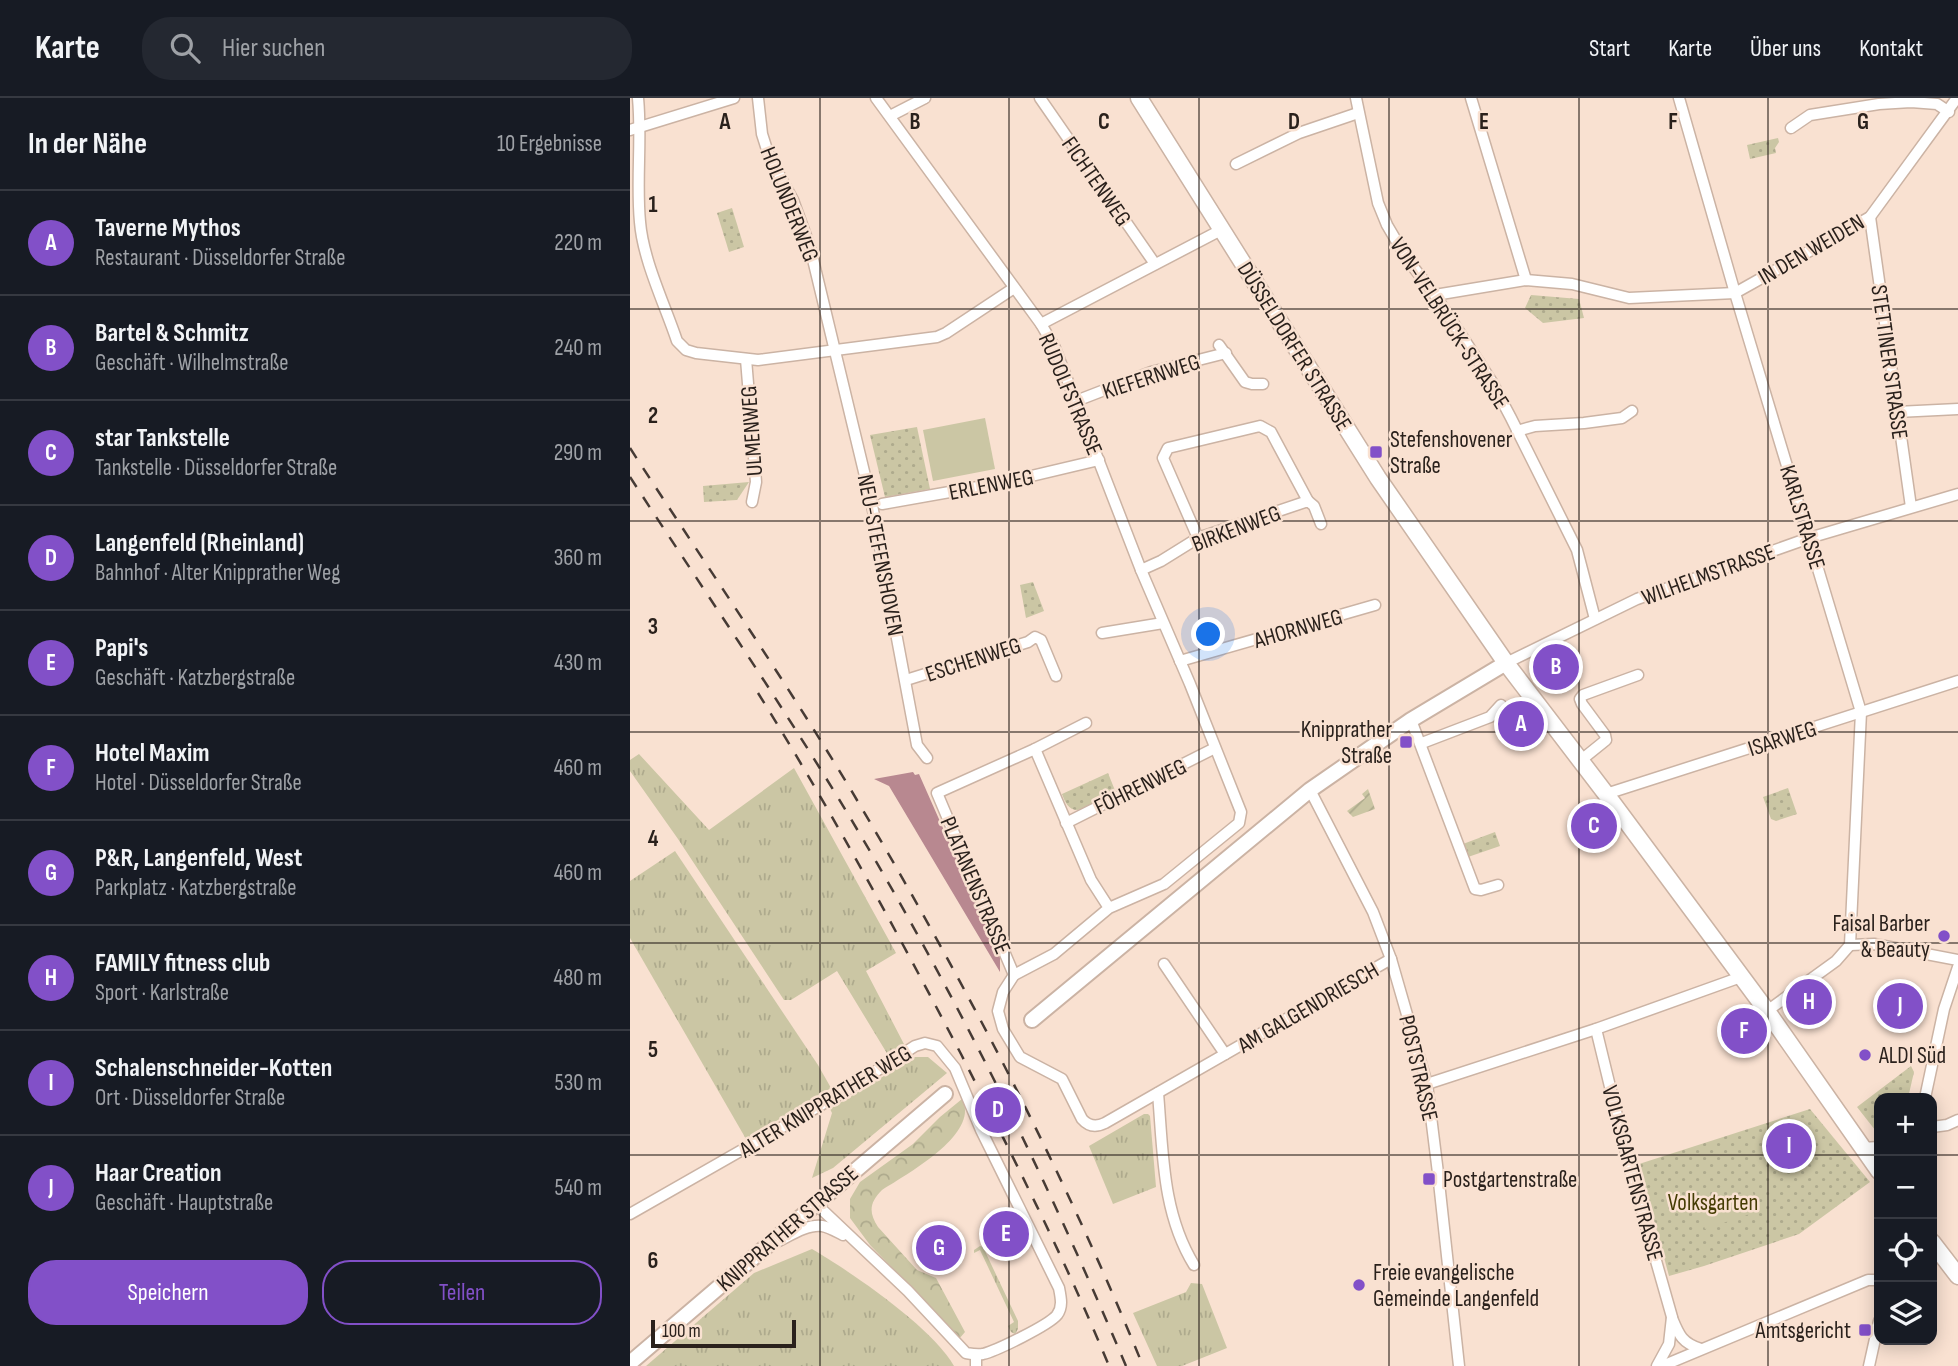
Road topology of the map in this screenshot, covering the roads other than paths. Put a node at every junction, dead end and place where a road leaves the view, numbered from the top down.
1 (638, 98) edge
2 (734, 98) edge
3 (758, 98) edge
4 (876, 98) edge
5 (925, 98) edge
6 (1040, 98) edge
7 (1139, 98) edge
8 (1356, 98) edge
9 (1471, 98) edge
10 (1679, 98) edge
11 (1957, 98) edge
12 (1949, 112) junction
13 (1358, 113) junction
14 (890, 116) junction
15 (641, 127) junction
16 (1791, 128) dead end
17 (630, 130) edge
18 (1236, 164) dead end
19 (1870, 217) junction
20 (1222, 230) junction
21 (1155, 264) junction
22 (1526, 280) junction
23 (1014, 288) junction
24 (1735, 293) junction
25 (1434, 295) junction
26 (1041, 324) junction
27 (836, 351) junction
28 (746, 359) junction
29 (1263, 384) dead end
30 (1076, 401) junction
31 (1958, 409) edge
32 (1632, 411) dead end
33 (1897, 412) junction
34 (1517, 431) junction
35 (1099, 460) junction
36 (1958, 494) edge
37 (1308, 501) junction
38 (752, 502) dead end
39 (882, 504) dead end
40 (1911, 507) junction
41 (1321, 524) dead end
42 (1198, 538) junction
43 (1809, 538) junction
44 (1141, 570) junction
45 (1375, 605) dead end
46 (1595, 619) junction
47 (1163, 623) junction
48 (1102, 633) dead end
49 (1180, 661) junction
50 (1506, 663) junction
51 (1638, 675) dead end
52 (1056, 676) dead end
53 (906, 680) junction
54 (1958, 681) edge
55 (1190, 684) joint
56 (1501, 705) dead end
57 (1861, 712) junction
58 (1411, 720) junction
59 (1086, 723) dead end
60 (1422, 743) junction
61 (1214, 748) junction
62 (1035, 750) junction
63 (927, 758) dead end
64 (1580, 761) junction
65 (1310, 790) junction
66 (1606, 794) junction
67 (1066, 822) junction
68 (1498, 884) dead end
69 (1109, 908) junction
70 (1850, 945) junction
71 (1391, 959) junction
72 (1958, 960) edge
73 (1164, 964) dead end
74 (1958, 967) edge
75 (1014, 975) junction
76 (1741, 977) junction
77 (1767, 1011) junction
78 (1032, 1020) dead end
79 (1596, 1029) junction
80 (1226, 1054) junction
81 (1427, 1084) junction
82 (1158, 1093) junction
83 (1926, 1093) edge
84 (945, 1094) dead end
85 (1958, 1120) edge
86 (1937, 1126) edge
87 (1874, 1147) edge
88 (1862, 1148) junction
89 (1874, 1164) edge
90 (816, 1204) junction
91 (630, 1214) edge
92 (853, 1240) junction
93 (761, 1251) junction
94 (1938, 1258) edge
95 (1194, 1265) dead end
96 (1958, 1276) edge
97 (1874, 1280) edge
98 (1672, 1317) junction
99 (1874, 1344) edge
100 (1701, 1349) junction
101 (976, 1355) junction
102 (630, 1363) edge
103 (976, 1366) edge
104 (1459, 1366) edge
105 (1660, 1366) edge
106 (1869, 1366) edge

1 - 15 street
2 - 15 street
3 - 27 street, HOLUNDERWEG
4 - 14 street, RUDOLFSTRASSE
5 - 14 street
6 - 21 street, FICHTENWEG
7 - 20 main road, DÜSSELDORFER STRASSE
8 - 13 street, VON-VELBRÜCK-STRASSE
9 - 22 street
10 - 24 street, KARLSTRASSE
11 - 12 street, IN DEN WEIDEN
12 - 16 street
12 - 19 street, IN DEN WEIDEN
13 - 18 street
13 - 25 street, VON-VELBRÜCK-STRASSE
14 - 23 street, RUDOLFSTRASSE
15 - 17 street
15 - 28 street
19 - 24 street, IN DEN WEIDEN
19 - 33 street, STETTINER STRASSE
20 - 21 street
20 - 50 main road, DÜSSELDORFER STRASSE
21 - 26 street
22 - 24 street
22 - 25 street
23 - 26 street, RUDOLFSTRASSE
23 - 27 street
24 - 43 street, KARLSTRASSE
25 - 34 street, VON-VELBRÜCK-STRASSE
26 - 30 street, RUDOLFSTRASSE
27 - 28 street
27 - 53 street, NEU-STEFENSHOVEN
28 - 38 street, ULMENWEG
29 - 30 street, KIEFERNWEG
30 - 35 street, RUDOLFSTRASSE
31 - 33 street
32 - 34 street
33 - 40 street, STETTINER STRASSE
34 - 46 street, VON-VELBRÜCK-STRASSE
35 - 39 street, ERLENWEG
35 - 44 street, RUDOLFSTRASSE
36 - 40 street, WILHELMSTRASSE
37 - 41 street, BIRKENWEG
37 - 42 street, BIRKENWEG
37 - 42 street
40 - 43 street, WILHELMSTRASSE
42 - 44 street, BIRKENWEG
43 - 46 street, WILHELMSTRASSE
43 - 57 street, KARLSTRASSE
44 - 47 street, RUDOLFSTRASSE
45 - 49 street, AHORNWEG
46 - 50 street, WILHELMSTRASSE
47 - 48 street
47 - 49 street, RUDOLFSTRASSE
49 - 55 street, RUDOLFSTRASSE
50 - 58 main road
50 - 64 main road, DÜSSELDORFER STRASSE
51 - 64 street
52 - 53 street, ESCHENWEG
53 - 63 street, NEU-STEFENSHOVEN
54 - 57 street, ISARWEG
55 - 61 street, PLATANENSTRASSE
56 - 60 street
57 - 66 street, ISARWEG
57 - 70 street, KARLSTRASSE
58 - 60 street
58 - 65 main road
59 - 62 street
60 - 68 street
61 - 67 street, FÖHRENWEG
61 - 69 street, PLATANENSTRASSE
62 - 67 street, FÖHRENWEG
62 - 75 street, PLATANENSTRASSE
64 - 66 main road, DÜSSELDORFER STRASSE
65 - 71 street, POSTSTRASSE
65 - 78 main road
66 - 76 main road, DÜSSELDORFER STRASSE
67 - 69 street, FÖHRENWEG
69 - 75 street, PLATANENSTRASSE
70 - 72 street
70 - 77 street
71 - 80 street, AM GALGENDRIESCH
71 - 81 street, POSTSTRASSE
73 - 80 street, AM GALGENDRIESCH
74 - 83 street
75 - 82 street, AM GALGENDRIESCH
76 - 77 main road, DÜSSELDORFER STRASSE
76 - 79 street
77 - 88 main road, DÜSSELDORFER STRASSE
79 - 81 street
79 - 98 street, VOLKSGARTENSTRASSE
80 - 82 street, AM GALGENDRIESCH
81 - 104 street, POSTSTRASSE
82 - 95 street
84 - 90 main road, KNIPPRATHER STRASSE
85 - 86 street
87 - 88 street
88 - 89 main road, DÜSSELDORFER STRASSE
90 - 92 street
90 - 93 main road, KNIPPRATHER STRASSE
91 - 101 street, ALTER KNIPPRATHER WEG
92 - 93 street
92 - 101 street
93 - 102 main road, KNIPPRATHER STRASSE
94 - 96 main road
97 - 100 street
98 - 100 street, VOLKSGARTENSTRASSE
98 - 105 street, VOLKSGARTENSTRASSE
99 - 106 street
100 - 105 street
101 - 103 street

